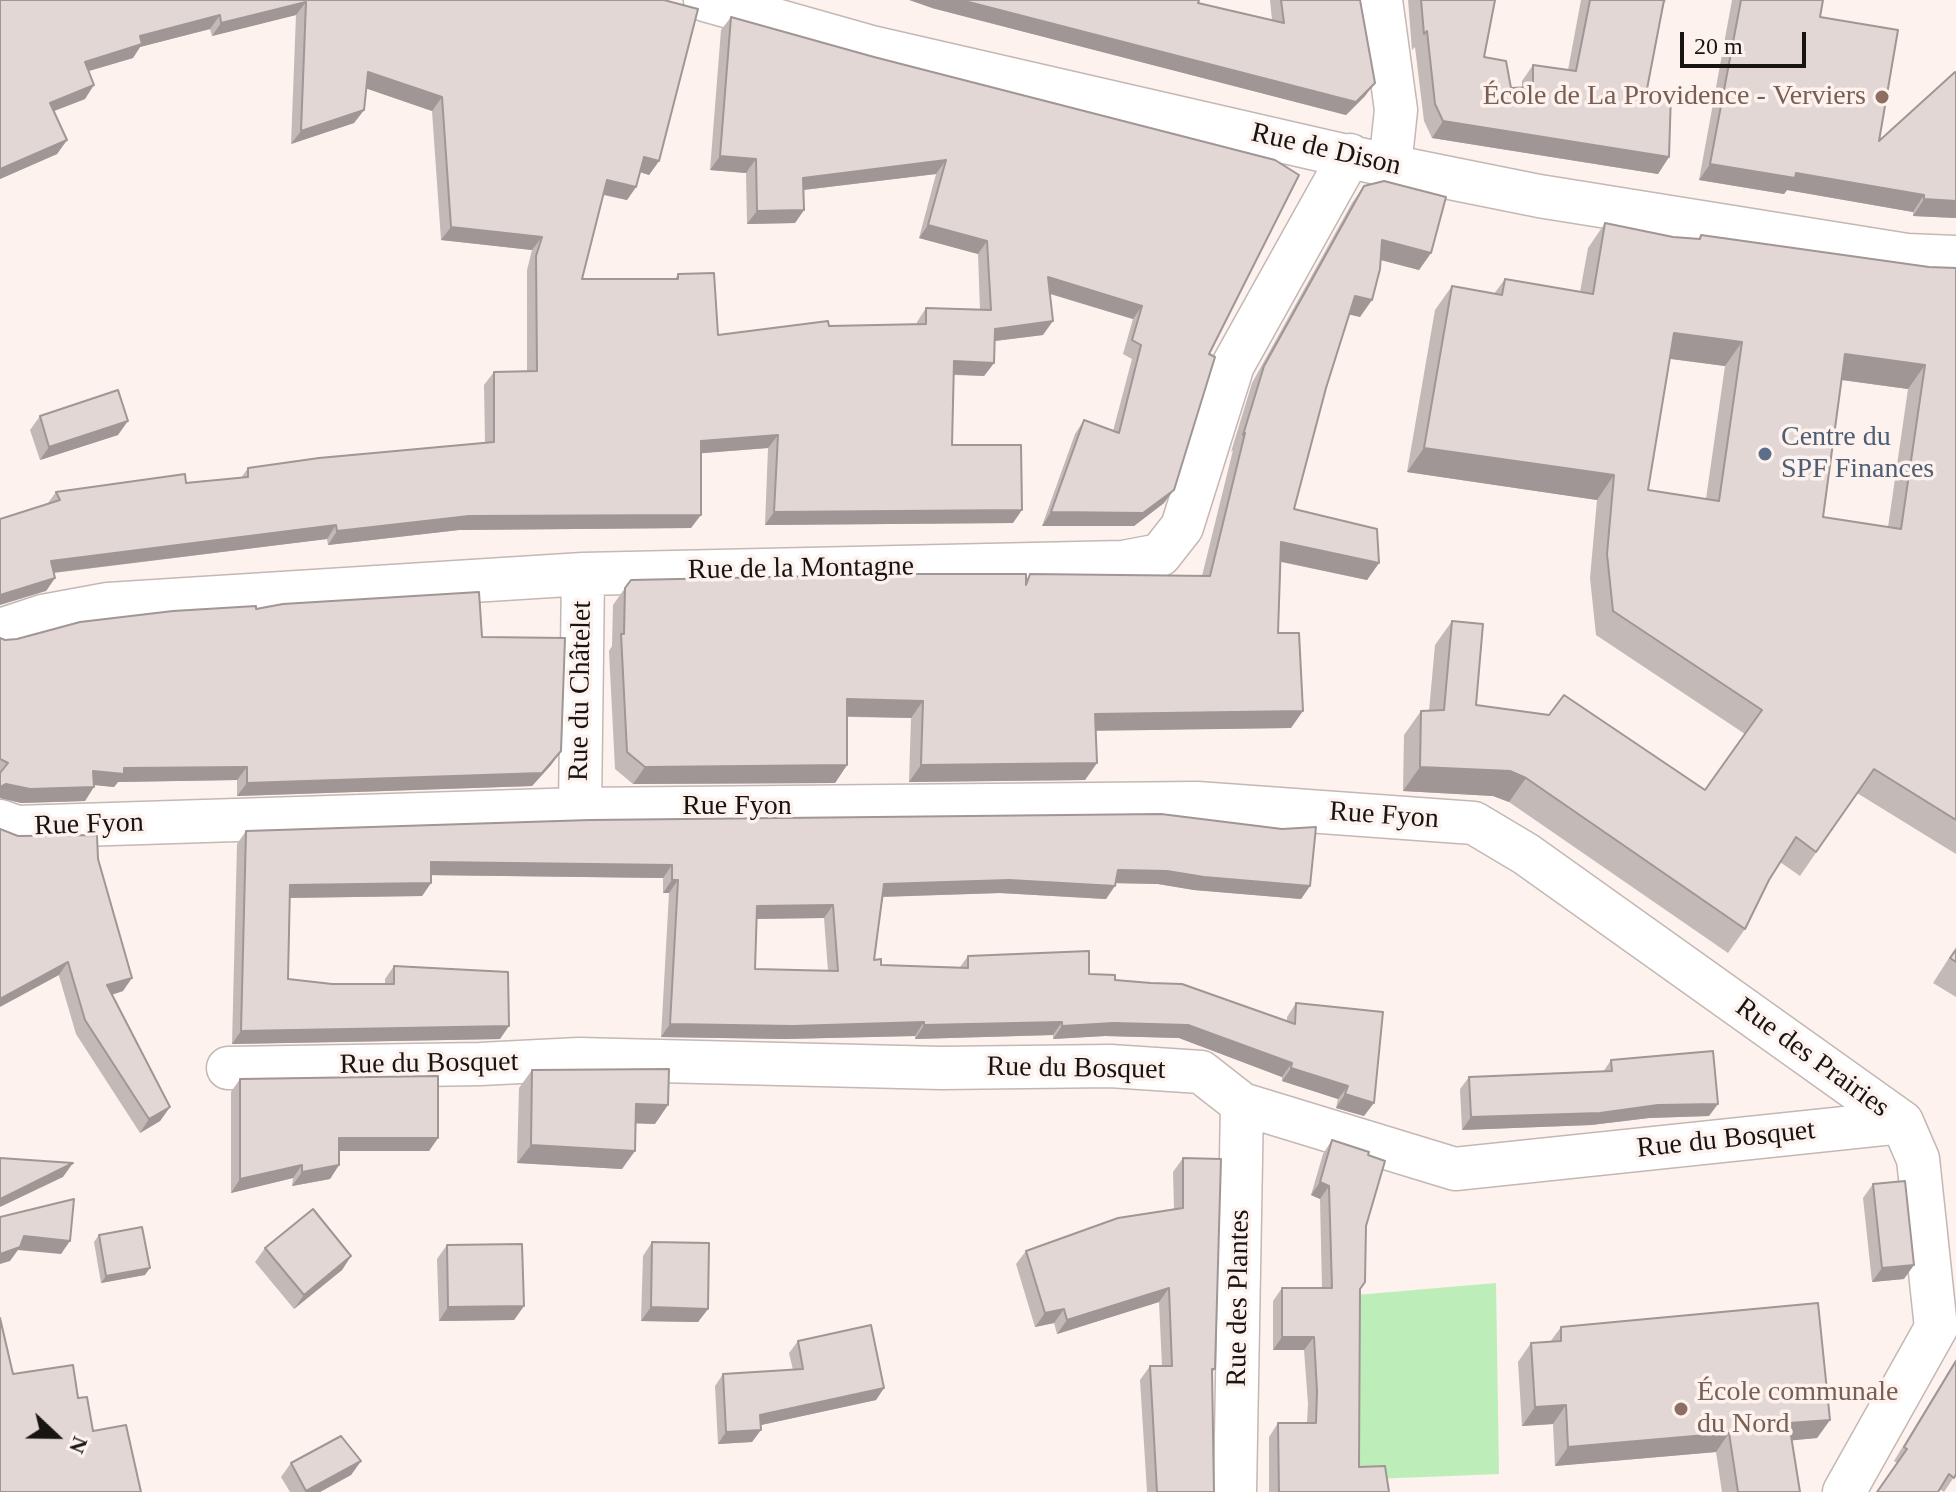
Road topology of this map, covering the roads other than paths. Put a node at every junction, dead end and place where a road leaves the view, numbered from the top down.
1 (705, 0) edge
2 (1381, 0) edge
3 (1350, 155) junction
4 (1390, 166) junction
5 (1956, 257) edge
6 (583, 574) junction
7 (0, 630) edge
8 (580, 809) junction
9 (0, 821) edge
10 (1474, 823) joint
11 (228, 1068) dead end
12 (1242, 1104) junction
13 (1902, 1122) junction
14 (1235, 1492) edge
15 (1844, 1492) edge

1 - 3 street, Rue de Dison
2 - 4 street
3 - 4 street, Rue de Dison
3 - 6 street, Rue de la Montagne
4 - 5 street, Rue de Dison
6 - 7 street, Rue de la Montagne
6 - 8 street, Rue du Châtelet
8 - 9 street, Rue Fyon
8 - 10 street, Rue Fyon
10 - 13 street, Rue des Prairies
11 - 12 street, Rue du Bosquet
12 - 13 street, Rue du Bosquet
12 - 14 street, Rue des Plantes
13 - 15 street, Rue des Prairies

